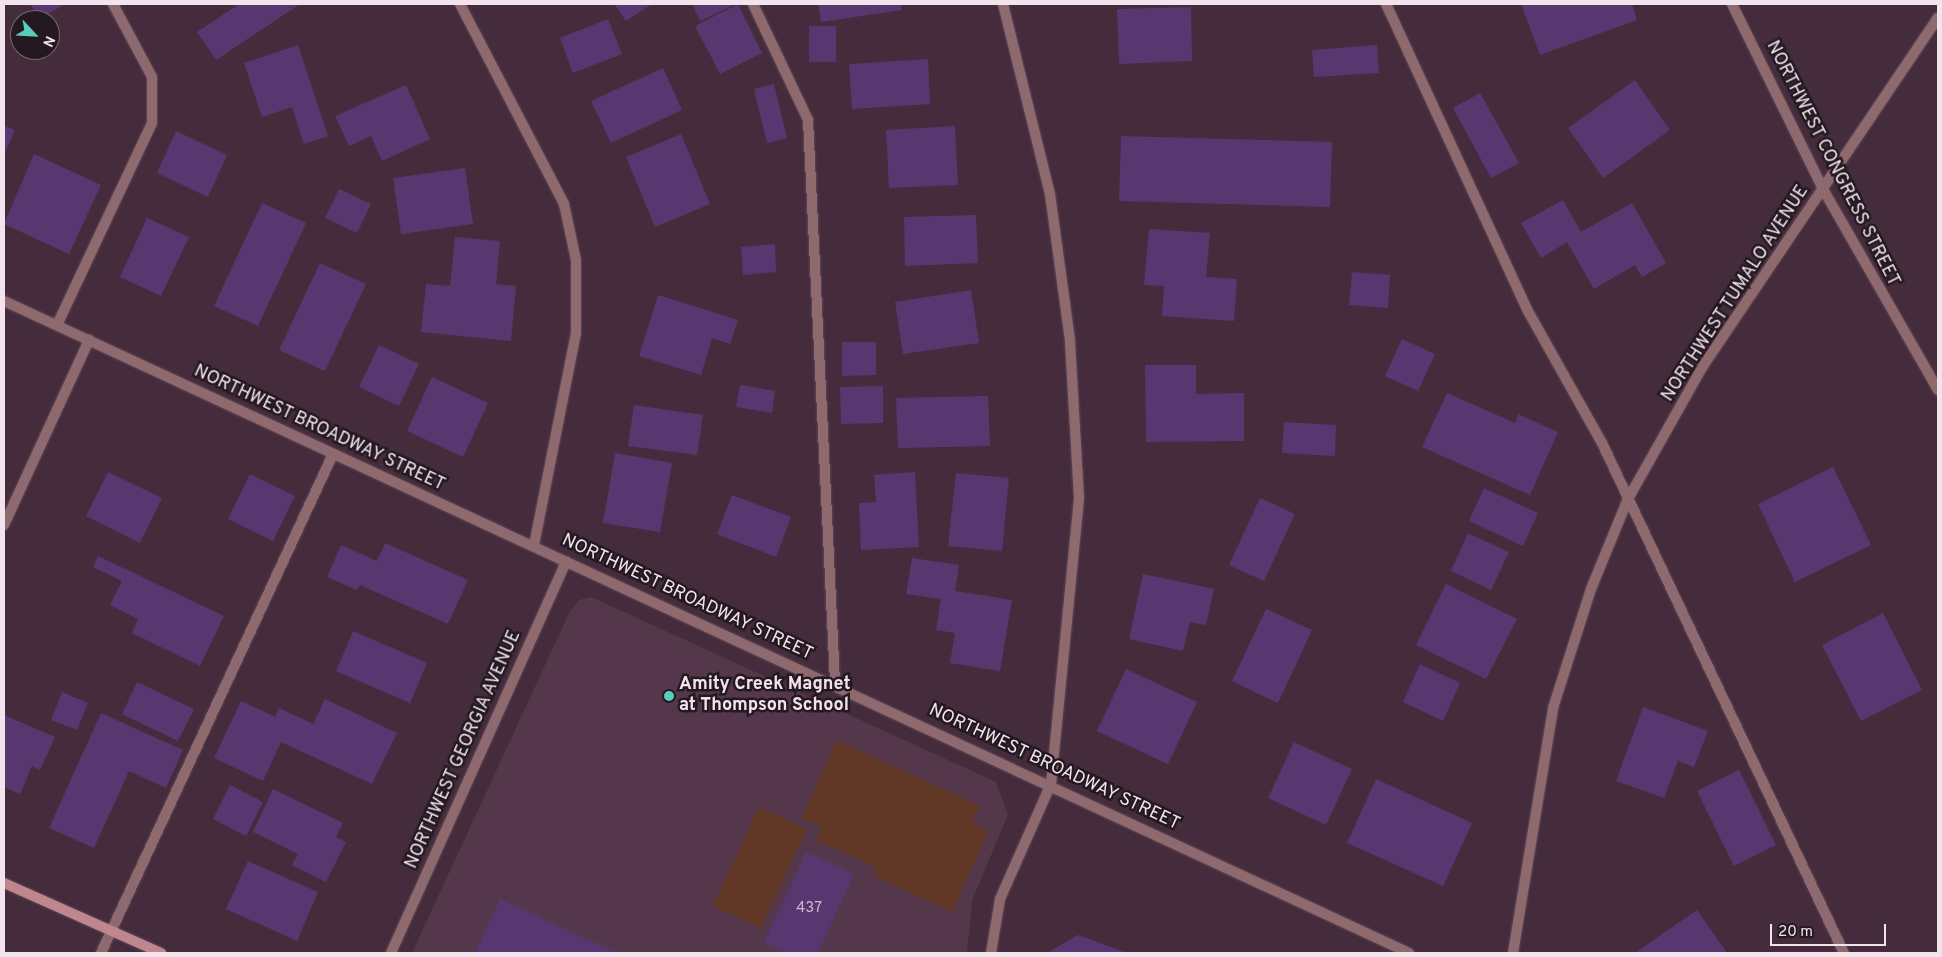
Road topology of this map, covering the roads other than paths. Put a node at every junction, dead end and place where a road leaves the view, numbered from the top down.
1 (113, 4) edge
2 (460, 4) edge
3 (753, 4) edge
4 (1003, 4) edge
5 (1386, 4) edge
6 (1732, 4) edge
7 (1938, 18) edge
8 (1823, 189) junction
9 (4, 301) edge
10 (57, 325) junction
11 (89, 340) junction
12 (1938, 390) edge
13 (333, 454) junction
14 (1628, 499) junction
15 (4, 525) edge
16 (534, 546) junction
17 (566, 561) junction
18 (835, 684) junction
19 (1051, 784) junction
20 (4, 883) edge
21 (112, 932) junction
22 (101, 953) edge
23 (161, 953) edge
24 (390, 953) edge
25 (991, 953) edge
26 (1409, 953) edge
27 (1513, 953) edge
28 (1844, 953) edge

1 - 10 street
2 - 16 street
3 - 18 street
4 - 19 street
5 - 14 street
6 - 8 street, NORTHWEST CONGRESS STREET
7 - 8 street, NORTHWEST TUMALO AVENUE
8 - 12 street, NORTHWEST CONGRESS STREET
8 - 14 street, NORTHWEST TUMALO AVENUE
9 - 10 street, NORTHWEST BROADWAY STREET
10 - 11 street, NORTHWEST BROADWAY STREET
11 - 13 street, NORTHWEST BROADWAY STREET
11 - 15 street
13 - 16 street, NORTHWEST BROADWAY STREET
13 - 21 street
14 - 27 street, NORTHWEST TUMALO AVENUE
14 - 28 street
16 - 17 street, NORTHWEST BROADWAY STREET
17 - 18 street, NORTHWEST BROADWAY STREET
17 - 24 street, NORTHWEST GEORGIA AVENUE
18 - 19 street, NORTHWEST BROADWAY STREET
19 - 25 street
19 - 26 street, NORTHWEST BROADWAY STREET
20 - 21 main road
21 - 22 street
21 - 23 main road

